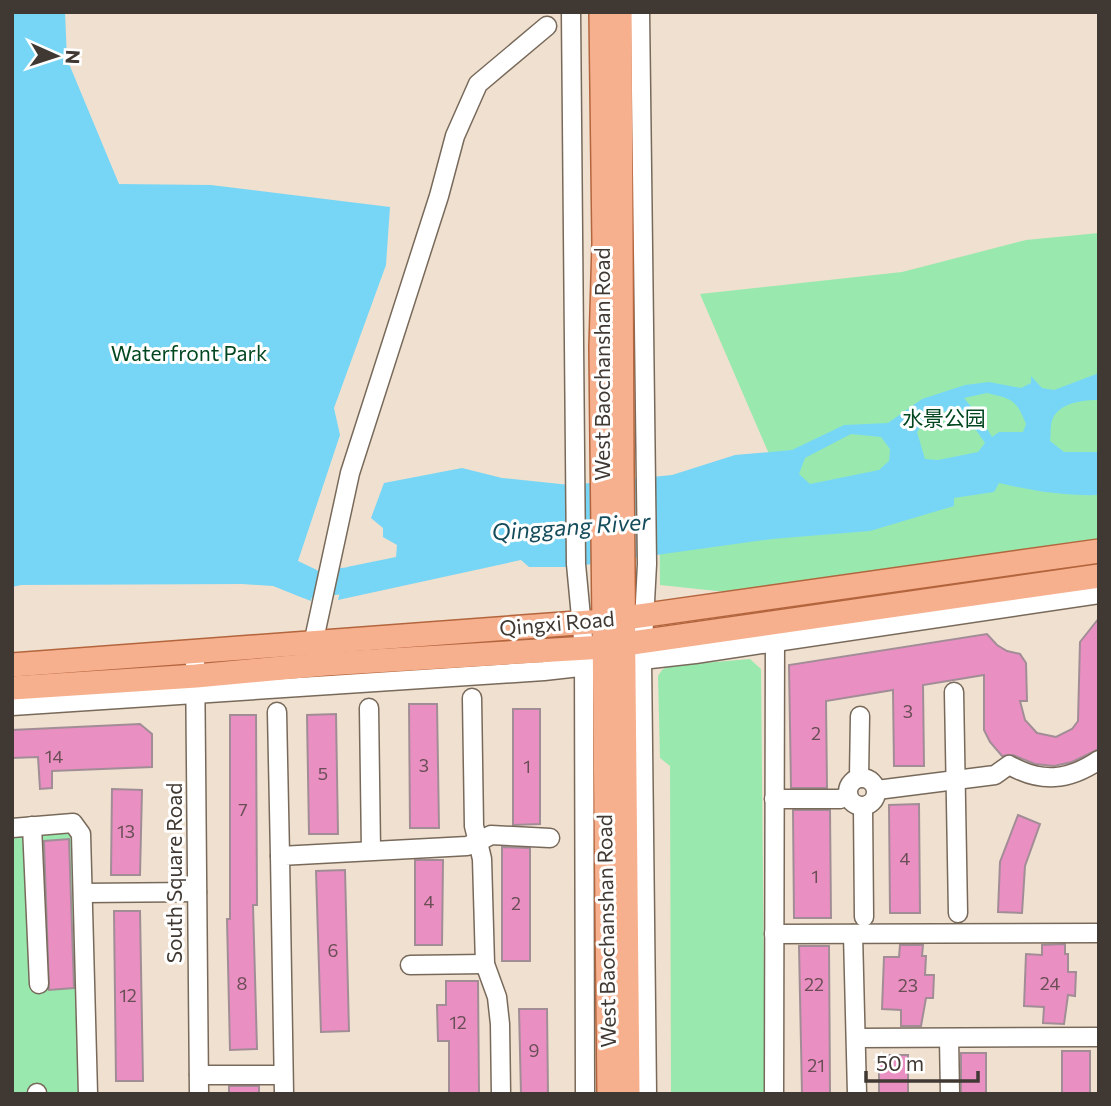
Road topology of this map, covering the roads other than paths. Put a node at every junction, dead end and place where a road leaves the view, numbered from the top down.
1 (571, 12) edge
2 (601, 12) edge
3 (620, 12) edge
4 (640, 12) edge
5 (547, 26) dead end
6 (612, 468) junction
7 (1099, 551) edge
8 (1026, 561) junction
9 (1099, 576) edge
10 (1029, 586) junction
11 (1099, 594) edge
12 (613, 620) junction
13 (775, 632) junction
14 (313, 644) junction
15 (195, 652) junction
16 (613, 654) junction
17 (12, 665) edge
18 (196, 685) junction
19 (12, 688) edge
20 (954, 692) dead end
21 (472, 698) dead end
22 (12, 706) edge
23 (369, 708) dead end
24 (277, 712) dead end
25 (860, 716) dead end
26 (1099, 760) edge
27 (859, 778) junction
28 (956, 780) junction
29 (877, 790) junction
30 (774, 799) junction
31 (856, 801) junction
32 (32, 826) junction
33 (12, 828) edge
34 (550, 838) dead end
35 (478, 842) junction
36 (371, 850) junction
37 (280, 856) junction
38 (197, 892) junction
39 (83, 893) junction
40 (958, 913) dead end
41 (863, 917) dead end
42 (1099, 933) edge
43 (774, 934) junction
44 (853, 934) junction
45 (485, 964) junction
46 (410, 965) dead end
47 (39, 984) dead end
48 (1099, 1037) edge
49 (856, 1038) junction
50 (949, 1038) junction
51 (199, 1075) junction
52 (283, 1075) junction
53 (88, 1094) edge
54 (199, 1094) edge
55 (284, 1094) edge
56 (501, 1094) edge
57 (585, 1094) edge
58 (609, 1094) edge
59 (628, 1094) edge
60 (647, 1094) edge
61 (774, 1094) edge
62 (857, 1094) edge
63 (950, 1094) edge

1 - 12 street
2 - 6 main road, West Baochanshan Road
3 - 6 main road, West Baochanshan Road
4 - 12 street
5 - 14 street
6 - 12 main road, West Baochanshan Road
7 - 8 main road, Qingxi Road
8 - 10 main road
8 - 12 main road, Qingxi Road
9 - 10 main road, Qingxi Road
10 - 13 main road, Qingxi Road
11 - 13 street
12 - 14 main road, Qingxi Road
12 - 16 main road, West Baochanshan Road
12 - 16 street
13 - 16 main road, Qingxi Road
13 - 30 street
14 - 15 main road, Qingxi Road
15 - 17 main road, Qingxi Road
15 - 18 street, South Square Road
16 - 18 main road, Qingxi Road
16 - 57 street
16 - 58 main road, West Baochanshan Road
16 - 59 main road, West Baochanshan Road
16 - 60 street
18 - 19 main road, Qingxi Road
18 - 22 street
18 - 38 street, South Square Road
20 - 28 street
21 - 35 street
23 - 36 street
24 - 37 street
25 - 27 street
26 - 28 street
27 - 29 street
27 - 31 street
28 - 29 street
28 - 40 street
29 - 31 street
30 - 31 street
30 - 43 street
31 - 41 street
32 - 33 street
32 - 39 street
32 - 47 street
34 - 35 street
35 - 36 street
35 - 45 street
36 - 37 street
37 - 52 street
38 - 39 street
38 - 51 street, South Square Road
39 - 53 street
42 - 44 street
43 - 44 street
43 - 61 street
44 - 49 street
45 - 46 street
45 - 56 street
48 - 50 street
49 - 50 street
49 - 62 street
50 - 63 street
51 - 52 street
51 - 54 street, South Square Road
52 - 55 street

